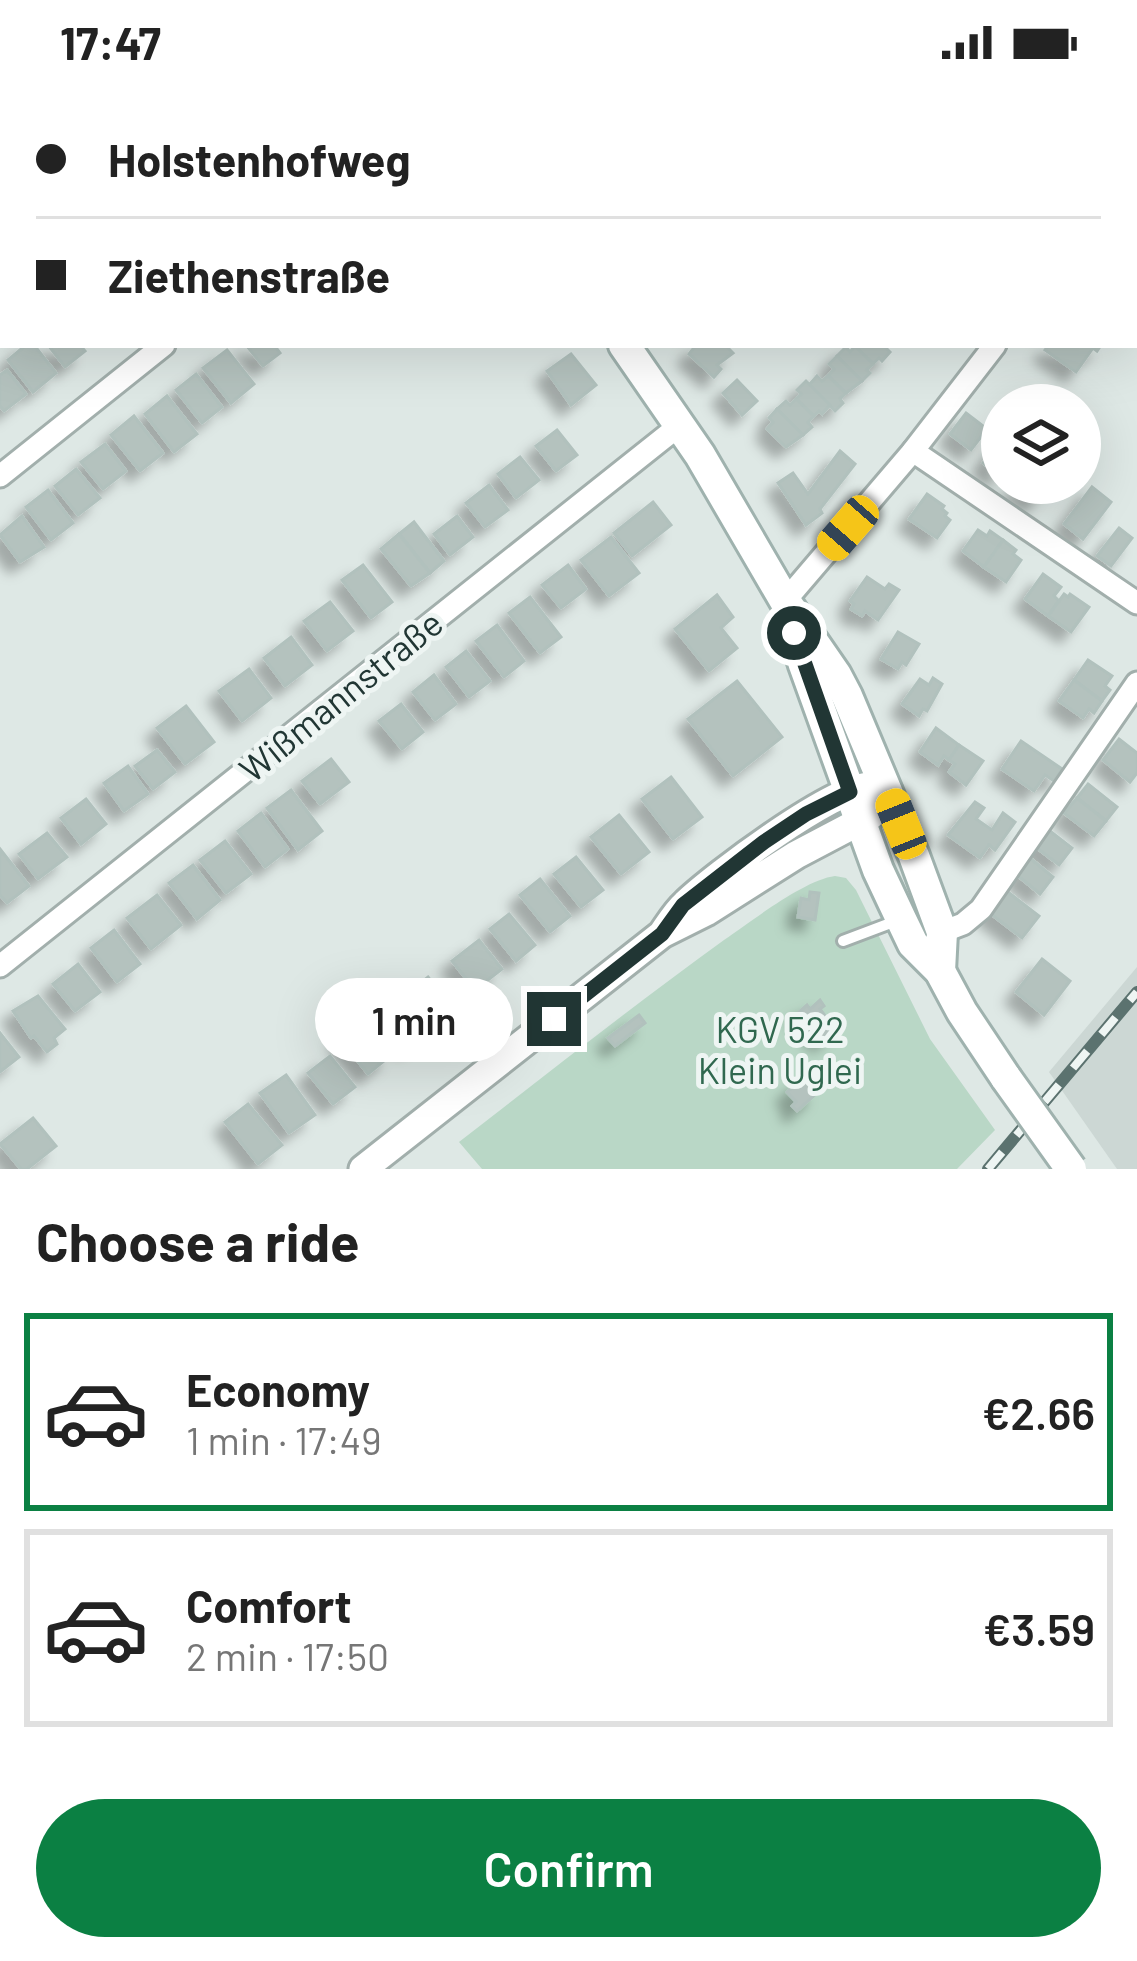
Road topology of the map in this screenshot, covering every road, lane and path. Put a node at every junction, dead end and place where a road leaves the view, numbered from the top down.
1 (160, 348) edge
2 (626, 348) edge
3 (993, 348) edge
4 (680, 425) junction
5 (913, 451) junction
6 (0, 476) edge
7 (785, 601) junction
8 (1137, 603) edge
9 (1137, 683) edge
10 (888, 791) junction
11 (855, 807) junction
12 (901, 919) junction
13 (942, 932) junction
14 (843, 941) dead end
15 (0, 966) edge
16 (940, 970) junction
17 (363, 1169) edge
18 (1071, 1169) edge

1 - 6 street
2 - 4 main road
3 - 5 street
4 - 7 main road
4 - 15 street, Wißmannstraße
5 - 7 street
5 - 8 street
7 - 10 main road
7 - 11 main road
9 - 13 street
10 - 11 street
10 - 13 main road
11 - 12 main road
11 - 17 street
12 - 14 lane
12 - 16 main road
13 - 16 main road
16 - 18 main road, bridge

